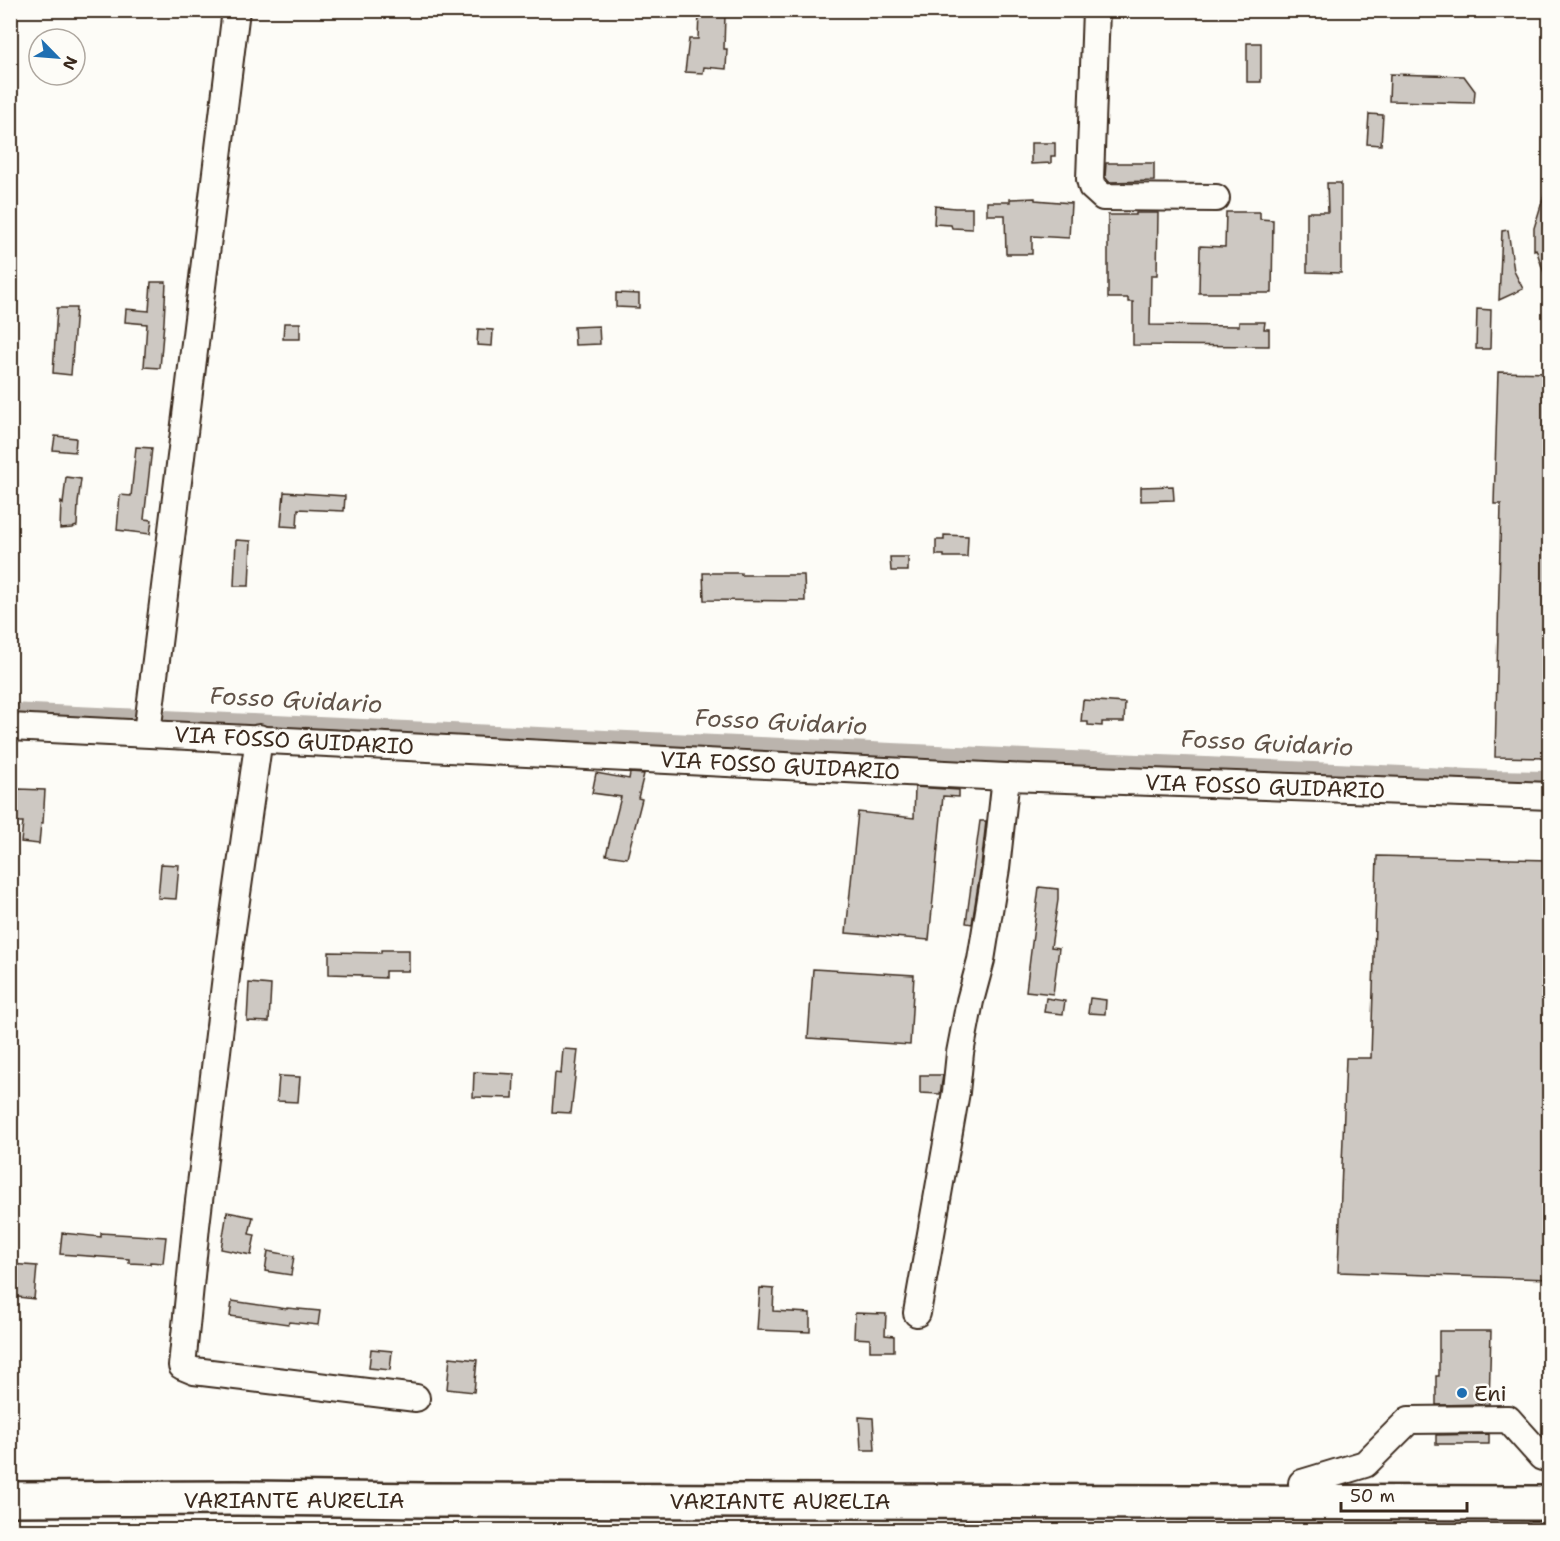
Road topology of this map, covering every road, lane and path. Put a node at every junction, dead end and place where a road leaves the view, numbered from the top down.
1 (236, 10) edge
2 (1096, 10) edge
3 (1216, 198) dead end
4 (148, 724) junction
5 (10, 726) edge
6 (259, 738) junction
7 (1006, 777) junction
8 (1550, 796) edge
9 (917, 1313) dead end
10 (416, 1398) dead end
11 (1550, 1459) edge
12 (10, 1480) edge
13 (1302, 1483) junction
14 (1550, 1484) edge
15 (10, 1499) edge
16 (1550, 1503) edge

1 - 4 street
2 - 3 street
4 - 5 street, VIA FOSSO GUIDARIO
4 - 6 street, VIA FOSSO GUIDARIO
6 - 7 street, VIA FOSSO GUIDARIO
6 - 10 street
7 - 8 street, VIA FOSSO GUIDARIO
7 - 9 street
11 - 13 street
12 - 13 highway, VARIANTE AURELIA
13 - 14 highway, VARIANTE AURELIA
15 - 16 highway, VARIANTE AURELIA

